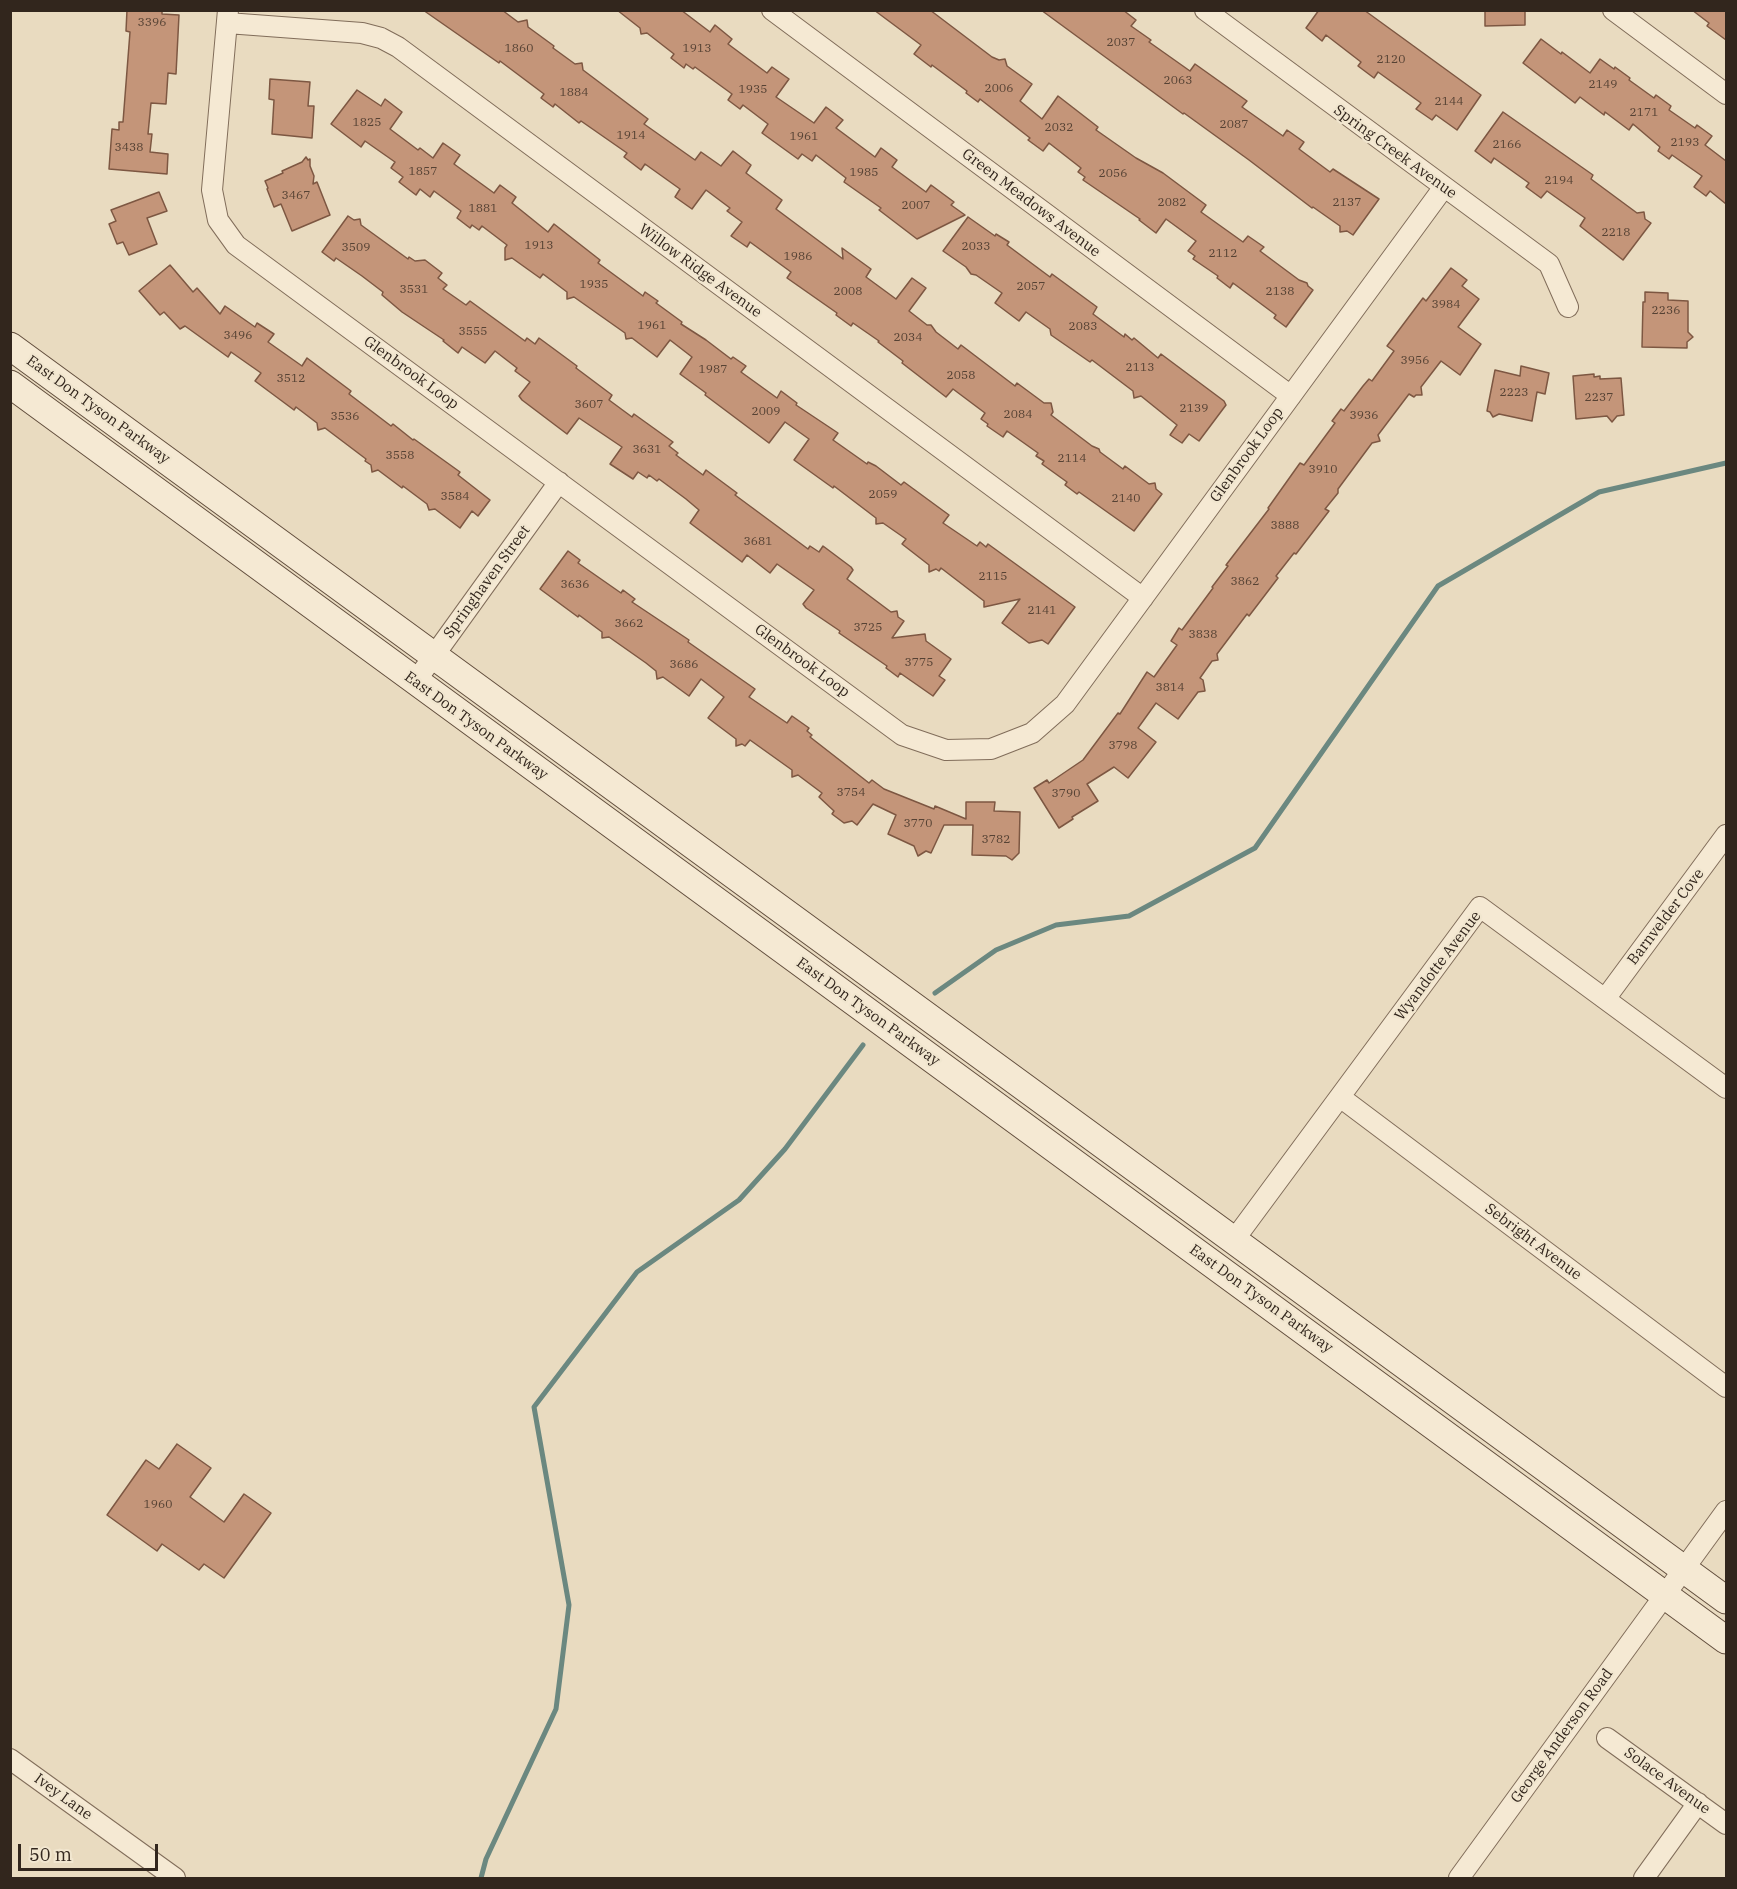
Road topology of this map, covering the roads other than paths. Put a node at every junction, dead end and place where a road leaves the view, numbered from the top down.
1 (772, 10) edge
2 (1205, 10) edge
3 (1613, 10) edge
4 (228, 17) edge
5 (1726, 94) edge
6 (1444, 187) junction
7 (1568, 307) dead end
8 (10, 346) edge
9 (10, 384) edge
10 (1291, 396) junction
11 (559, 482) junction
12 (1143, 598) junction
13 (434, 656) junction
14 (416, 682) junction
15 (1726, 836) edge
16 (1605, 999) junction
17 (1726, 1088) edge
18 (1340, 1097) junction
19 (1234, 1240) junction
20 (1726, 1387) edge
21 (1726, 1511) edge
22 (1684, 1569) junction
23 (1665, 1594) junction
24 (1726, 1600) edge
25 (1726, 1640) edge
26 (1607, 1738) dead end
27 (10, 1759) edge
28 (1698, 1803) junction
29 (1726, 1824) edge
30 (175, 1878) edge
31 (1459, 1878) edge
32 (1644, 1878) edge

1 - 10 street, Green Meadows Avenue
2 - 6 street, Spring Creek Avenue
3 - 5 street
4 - 11 street, Glenbrook Loop
4 - 12 street, Willow Ridge Avenue
6 - 7 street, Spring Creek Avenue
6 - 10 street, Glenbrook Loop
8 - 13 main road, East Don Tyson Parkway
9 - 14 main road, East Don Tyson Parkway
10 - 12 street, Glenbrook Loop
11 - 12 street, Glenbrook Loop
11 - 13 street, Springhaven Street
13 - 14 street, Springhaven Street
13 - 19 main road, East Don Tyson Parkway
14 - 23 main road, East Don Tyson Parkway
15 - 16 street, Barnvelder Cove
16 - 17 street, Wyandotte Avenue
16 - 18 street, Wyandotte Avenue
18 - 19 street, Wyandotte Avenue
18 - 20 street, Sebright Avenue
19 - 22 main road, East Don Tyson Parkway
21 - 22 street, George Anderson Road
22 - 23 street, George Anderson Road
22 - 24 main road, East Don Tyson Parkway
23 - 25 main road, East Don Tyson Parkway
23 - 31 street, George Anderson Road
26 - 28 street, Solace Avenue
27 - 30 street, Ivey Lane
28 - 29 street, Solace Avenue
28 - 32 street

